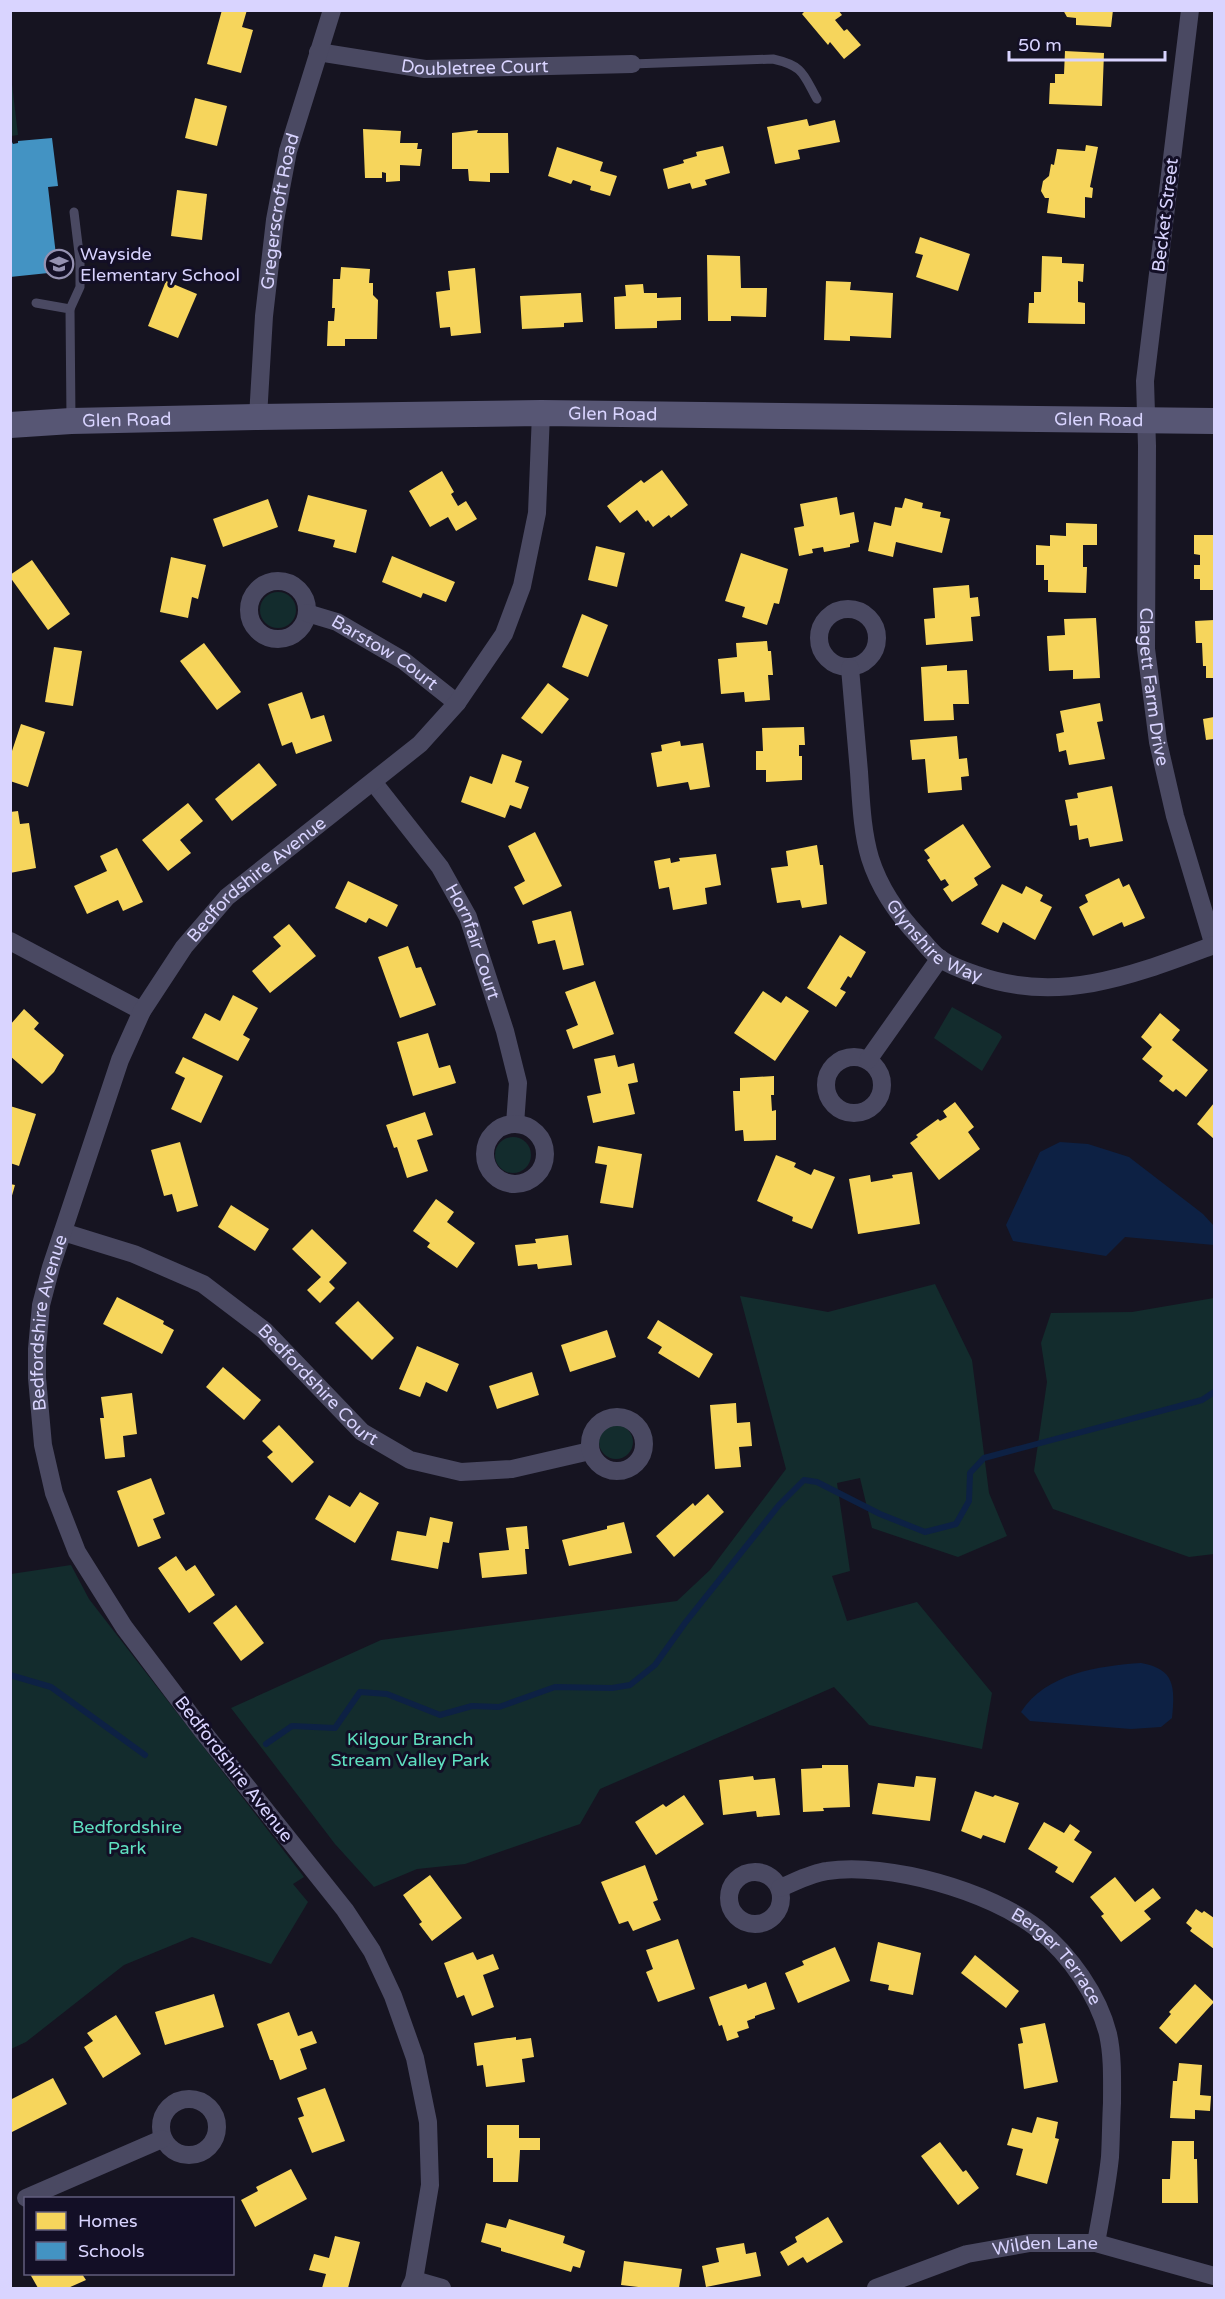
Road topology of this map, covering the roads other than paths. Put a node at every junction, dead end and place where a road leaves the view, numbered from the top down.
1 (332, 10) edge
2 (1190, 10) edge
3 (318, 52) junction
4 (632, 64) joint
5 (817, 99) dead end
6 (74, 212) dead end
7 (36, 303) dead end
8 (70, 309) junction
9 (542, 413) junction
10 (258, 417) junction
11 (1147, 419) junction
12 (71, 421) junction
13 (1215, 421) edge
14 (10, 425) edge
15 (308, 613) dead end
16 (850, 668) dead end
17 (458, 703) junction
18 (374, 783) junction
19 (10, 941) edge
20 (1214, 946) edge
21 (940, 958) junction
22 (142, 1011) junction
23 (868, 1060) dead end
24 (515, 1124) dead end
25 (63, 1232) junction
26 (590, 1451) dead end
27 (780, 1888) dead end
28 (162, 2139) dead end
29 (31, 2197) edge
30 (1096, 2243) junction
31 (1215, 2276) edge
32 (412, 2284) edge
33 (442, 2289) edge
34 (876, 2289) edge

1 - 3 street, Gregerscroft Road
2 - 11 street, Becket Street
3 - 4 street, Doubletree Court
3 - 10 street, Gregerscroft Road
4 - 5 lane
6 - 8 lane
7 - 8 lane
8 - 12 lane
9 - 10 main road, Glen Road
9 - 11 main road, Glen Road
9 - 17 street, Bedfordshire Avenue
10 - 12 main road, Glen Road
11 - 13 main road, Glen Road
11 - 20 street, Clagett Farm Drive
12 - 14 main road, Glen Road
15 - 17 street, Barstow Court
16 - 21 street, Glynshire Way
17 - 18 street, Bedfordshire Avenue
18 - 22 street, Bedfordshire Avenue
18 - 24 street, Hornfair Court
19 - 22 street
20 - 21 street, Glynshire Way
21 - 23 street
22 - 25 street, Bedfordshire Avenue
25 - 26 street, Bedfordshire Court
25 - 32 street, Bedfordshire Avenue
27 - 30 street, Berger Terrace
28 - 29 street
30 - 31 street, Wilden Lane
30 - 34 street, Wilden Lane
32 - 33 street

